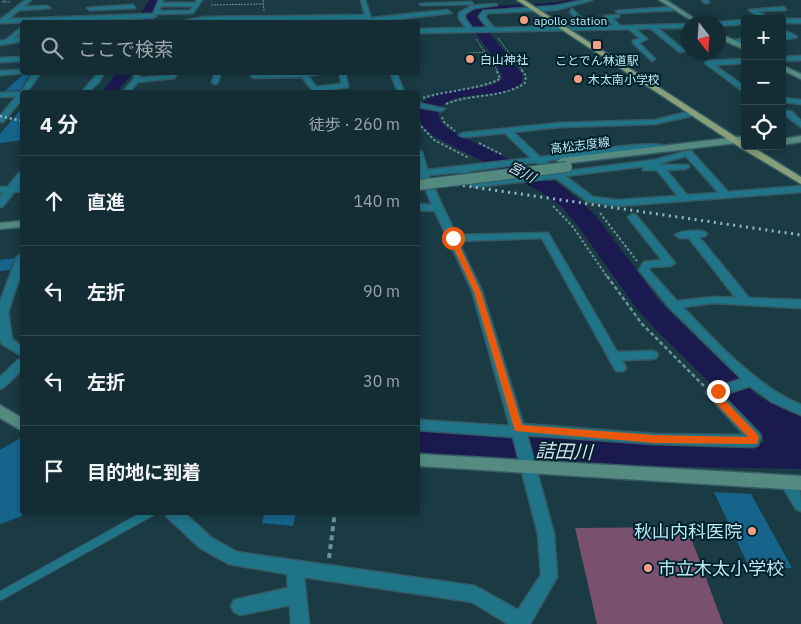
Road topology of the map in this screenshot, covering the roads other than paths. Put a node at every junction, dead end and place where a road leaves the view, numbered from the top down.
1 (29, 0) edge
2 (37, 0) edge
3 (97, 0) edge
4 (136, 0) edge
5 (271, 0) edge
6 (363, 0) edge
7 (520, 0) edge
8 (564, 0) edge
9 (590, 0) edge
10 (662, 0) edge
11 (198, 2) edge
12 (263, 2) edge
13 (160, 3) edge
14 (422, 4) dead end
15 (471, 5) edge
16 (530, 6) junction
17 (132, 7) junction
18 (47, 8) dead end
19 (90, 8) junction
20 (674, 8) junction
21 (16, 9) junction
22 (644, 10) junction
23 (784, 10) dead end
24 (572, 11) dead end
25 (447, 12) dead end
26 (484, 12) junction
27 (154, 15) junction
28 (686, 15) edge
29 (760, 15) edge
30 (140, 16) joint
31 (654, 17) dead end
32 (82, 18) junction
33 (49, 19) joint
34 (2, 20) edge
35 (80, 20) edge
36 (127, 20) edge
37 (156, 20) edge
38 (203, 20) edge
39 (369, 20) edge
40 (786, 21) edge
41 (801, 21) edge
42 (741, 22) edge
43 (726, 23) edge
44 (681, 26) edge
45 (561, 27) junction
46 (652, 27) junction
47 (490, 28) junction
48 (588, 28) junction
49 (619, 28) junction
50 (631, 28) junction
51 (470, 29) junction
52 (20, 31) edge
53 (420, 31) edge
54 (786, 33) edge
55 (786, 38) edge
56 (726, 39) edge
57 (20, 40) edge
58 (20, 41) edge
59 (741, 41) edge
60 (7, 42) junction
61 (731, 42) junction
62 (0, 43) edge
63 (741, 46) edge
64 (681, 50) edge
65 (5, 52) dead end
66 (801, 58) edge
67 (20, 59) edge
68 (652, 59) dead end
69 (0, 60) edge
70 (786, 60) edge
71 (741, 61) edge
72 (786, 70) edge
73 (20, 72) edge
74 (0, 73) edge
75 (36, 75) edge
76 (100, 75) edge
77 (173, 75) edge
78 (217, 75) edge
79 (304, 75) joint
80 (343, 75) edge
81 (394, 75) edge
82 (136, 76) edge
83 (254, 76) dead end
84 (801, 77) edge
85 (215, 82) dead end
86 (741, 88) edge
87 (26, 90) edge
88 (87, 90) edge
89 (127, 90) edge
90 (315, 90) edge
91 (322, 90) edge
92 (400, 90) edge
93 (20, 94) edge
94 (0, 95) edge
95 (20, 97) edge
96 (786, 100) edge
97 (801, 102) edge
98 (420, 103) edge
99 (441, 109) road end
100 (692, 112) junction
101 (788, 113) dead end
102 (0, 120) edge
103 (801, 124) edge
104 (507, 131) junction
105 (801, 132) edge
106 (786, 134) edge
107 (801, 139) edge
108 (734, 140) junction
109 (786, 141) edge
110 (478, 143) road end
111 (741, 143) edge
112 (741, 144) edge
113 (670, 148) junction
114 (754, 150) edge
115 (688, 153) junction
116 (538, 160) junction
117 (514, 161) junction
118 (564, 164) junction
119 (482, 165) junction
120 (657, 165) junction
121 (685, 167) dead end
122 (463, 169) junction
123 (559, 174) junction
124 (420, 176) edge
125 (547, 176) junction
126 (20, 178) edge
127 (801, 180) edge
128 (512, 181) junction
129 (420, 185) edge
130 (11, 189) junction
131 (20, 189) edge
132 (430, 189) junction
133 (801, 189) edge
134 (0, 190) edge
135 (420, 190) edge
136 (725, 194) junction
137 (684, 197) junction
138 (0, 204) edge
139 (420, 207) edge
140 (438, 208) junction
141 (633, 217) dead end
142 (20, 224) edge
143 (0, 226) edge
144 (20, 232) edge
145 (702, 234) dead end
146 (0, 235) edge
147 (453, 238) junction
148 (20, 262) edge
149 (745, 301) junction
150 (801, 304) edge
151 (672, 305) junction
152 (20, 350) edge
153 (652, 355) dead end
154 (615, 356) junction
155 (20, 365) edge
156 (620, 368) dead end
157 (749, 382) junction
158 (0, 384) edge
159 (801, 410) edge
160 (2, 417) edge
161 (20, 424) edge
162 (420, 425) edge
163 (520, 433) junction
164 (420, 460) edge
165 (528, 461) junction
166 (794, 482) edge
167 (801, 504) edge
168 (145, 515) edge
169 (175, 515) edge
170 (295, 567) junction
171 (297, 595) junction
172 (0, 596) edge
173 (240, 606) dead end
174 (521, 623) edge
175 (300, 624) edge

1 - 2 street
1 - 21 street
3 - 19 street
4 - 17 street
5 - 12 street
6 - 39 street
7 - 16 main road
8 - 16 street
9 - 16 street
10 - 20 main road
11 - 13 street
11 - 27 street
13 - 27 street
14 - 15 street
15 - 16 street
15 - 26 street
15 - 51 street
16 - 26 street
16 - 45 main road
17 - 19 street
17 - 36 street
18 - 21 street
19 - 32 street
20 - 22 street
20 - 28 main road
21 - 34 street
22 - 31 street
22 - 49 street
23 - 29 street
24 - 48 street
25 - 39 street
26 - 47 street
27 - 30 street
27 - 37 street
30 - 36 street
32 - 33 street
32 - 35 street
32 - 36 street
33 - 34 street
38 - 39 street
40 - 41 street
42 - 43 street
44 - 46 street
45 - 47 street
45 - 48 street
45 - 100 main road
46 - 50 street
46 - 64 street
47 - 51 street
48 - 49 street
49 - 50 street
50 - 68 street
51 - 53 street
52 - 60 street
54 - 55 street
56 - 61 main road
57 - 60 street
58 - 65 street
59 - 61 street
60 - 62 street
61 - 63 main road
66 - 70 street
67 - 69 street
71 - 86 street
72 - 84 main road
73 - 74 street
75 - 87 street
76 - 88 street
77 - 82 street
78 - 85 street
79 - 83 street
79 - 90 street
80 - 91 street
81 - 92 street
82 - 89 street
93 - 94 street
95 - 102 street
96 - 97 street
98 - 99 street
100 - 104 street
100 - 108 main road
101 - 103 street
104 - 110 street
104 - 116 street
105 - 106 main road
107 - 109 main road
108 - 111 main road, 高松志度線
108 - 113 main road, 高松志度線
112 - 115 main road, 高松志度線
113 - 116 street
113 - 118 main road, 高松志度線
114 - 127 main road
115 - 118 main road, 高松志度線
115 - 120 street
115 - 136 street
116 - 117 street
116 - 123 street
117 - 119 street
117 - 125 street
118 - 124 main road, 高松志度線
118 - 129 main road, 高松志度線, bridge
119 - 122 street
119 - 128 street
120 - 121 street
120 - 123 street
120 - 137 street
122 - 124 street
122 - 128 street
123 - 125 street
123 - 137 street
124 - 132 street
125 - 128 street
126 - 130 street
130 - 131 street
130 - 134 street
130 - 138 street
132 - 135 street
132 - 140 street
133 - 136 street
136 - 137 street
139 - 140 street
140 - 147 street
141 - 151 street
142 - 143 main road
144 - 146 main road
145 - 149 street
147 - 154 street
147 - 163 street
148 - 152 street
149 - 150 street
149 - 151 street
151 - 157 street
153 - 154 street
154 - 156 street
155 - 158 street
157 - 159 street
157 - 163 street
160 - 161 main road
162 - 163 street
163 - 165 street
164 - 165 main road
165 - 166 main road
165 - 174 street
166 - 167 street
168 - 172 lane
169 - 170 street
170 - 171 street
170 - 174 street
171 - 173 street
171 - 175 street

